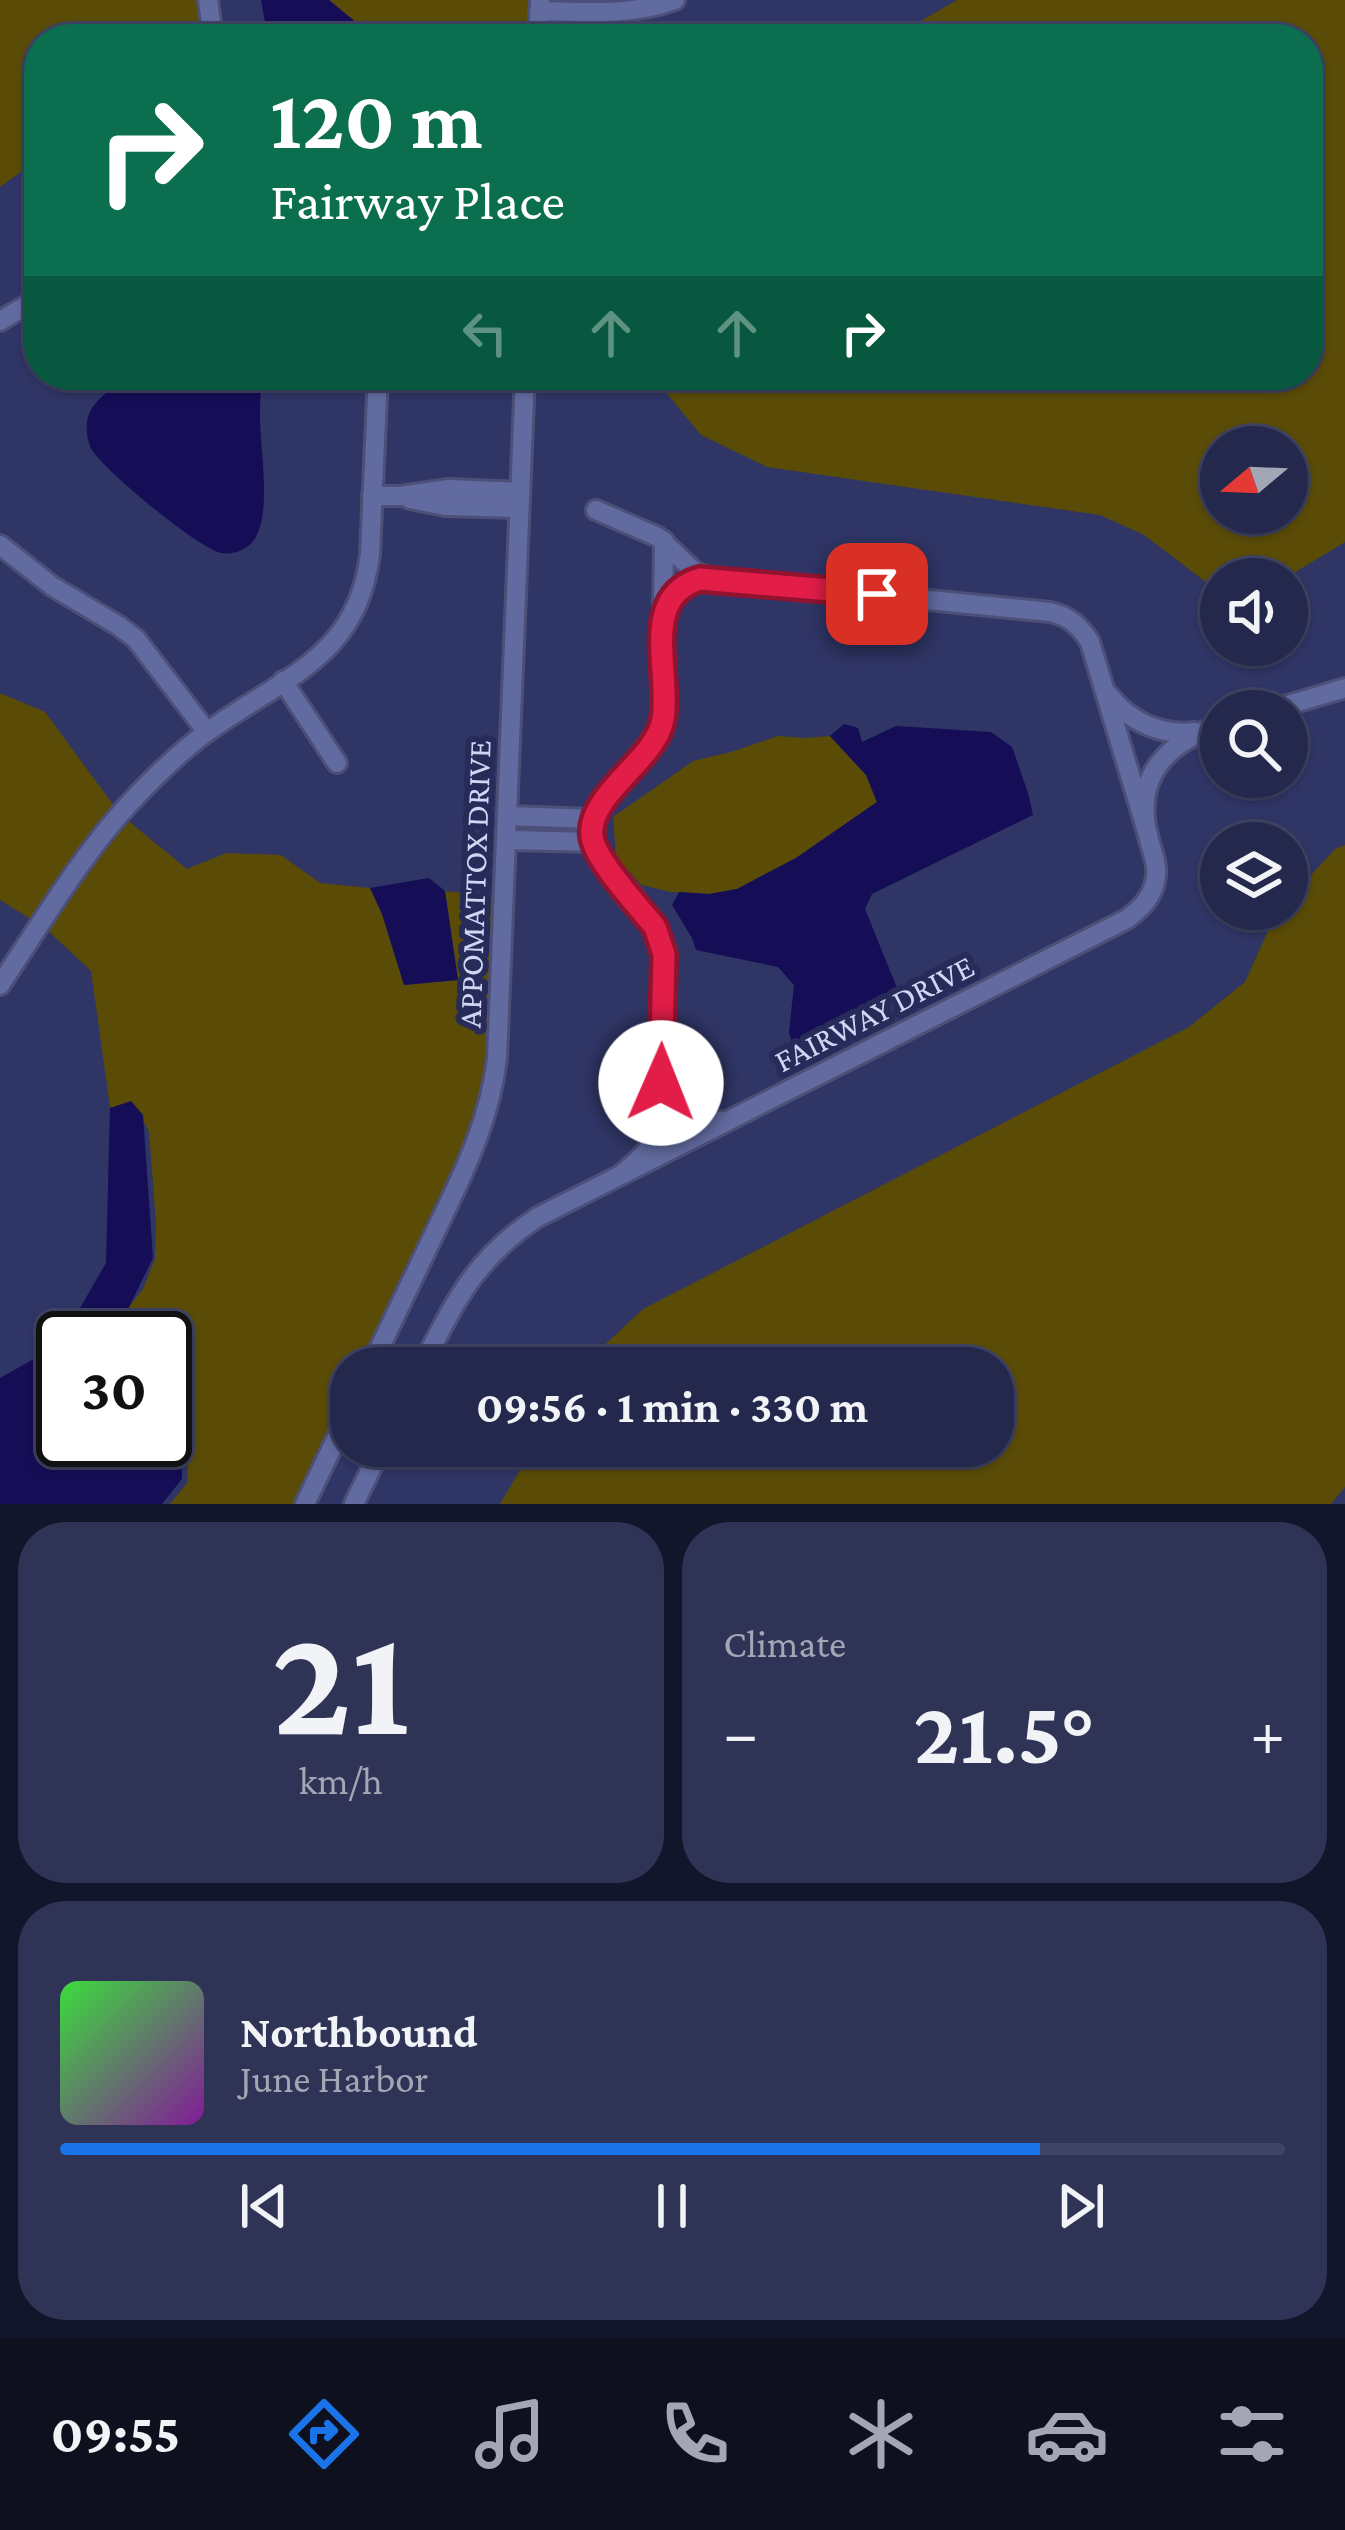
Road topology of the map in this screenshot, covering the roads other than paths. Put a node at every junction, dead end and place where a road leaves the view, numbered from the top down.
1 (675, 0) edge
2 (540, 6) edge
3 (377, 390) edge
4 (524, 390) edge
5 (372, 496) junction
6 (520, 500) junction
7 (596, 510) dead end
8 (664, 542) junction
9 (0, 545) edge
10 (715, 579) junction
11 (663, 616) junction
12 (1100, 675) junction
13 (283, 681) junction
14 (1345, 688) edge
15 (1308, 699) edge
16 (207, 732) junction
17 (1200, 732) joint
18 (337, 763) dead end
19 (507, 816) junction
20 (594, 819) junction
21 (1148, 835) junction
22 (506, 840) junction
23 (593, 842) junction
24 (0, 986) edge
25 (661, 1083) junction
26 (732, 1119) junction
27 (623, 1173) junction
28 (380, 1347) edge
29 (432, 1347) edge
30 (330, 1452) edge
31 (372, 1467) edge
32 (305, 1504) edge
33 (354, 1504) edge

1 - 2 street
3 - 5 street
4 - 6 street, APPOMATTOX DRIVE
5 - 6 street
5 - 13 street
6 - 19 street, APPOMATTOX DRIVE
7 - 8 street
8 - 10 street
8 - 11 street
9 - 16 street
10 - 11 street
10 - 12 street
11 - 20 street
12 - 17 street
12 - 21 street
13 - 16 street
13 - 18 street
14 - 15 street
16 - 24 street
17 - 21 street, FAIRWAY DRIVE
19 - 20 street
19 - 22 street, APPOMATTOX DRIVE
20 - 23 street
21 - 26 street, FAIRWAY DRIVE
22 - 23 street
22 - 28 street, APPOMATTOX DRIVE
23 - 25 street
25 - 26 street
25 - 27 street
26 - 27 street, FAIRWAY DRIVE
27 - 29 street, FAIRWAY DRIVE
30 - 32 street
31 - 33 street

